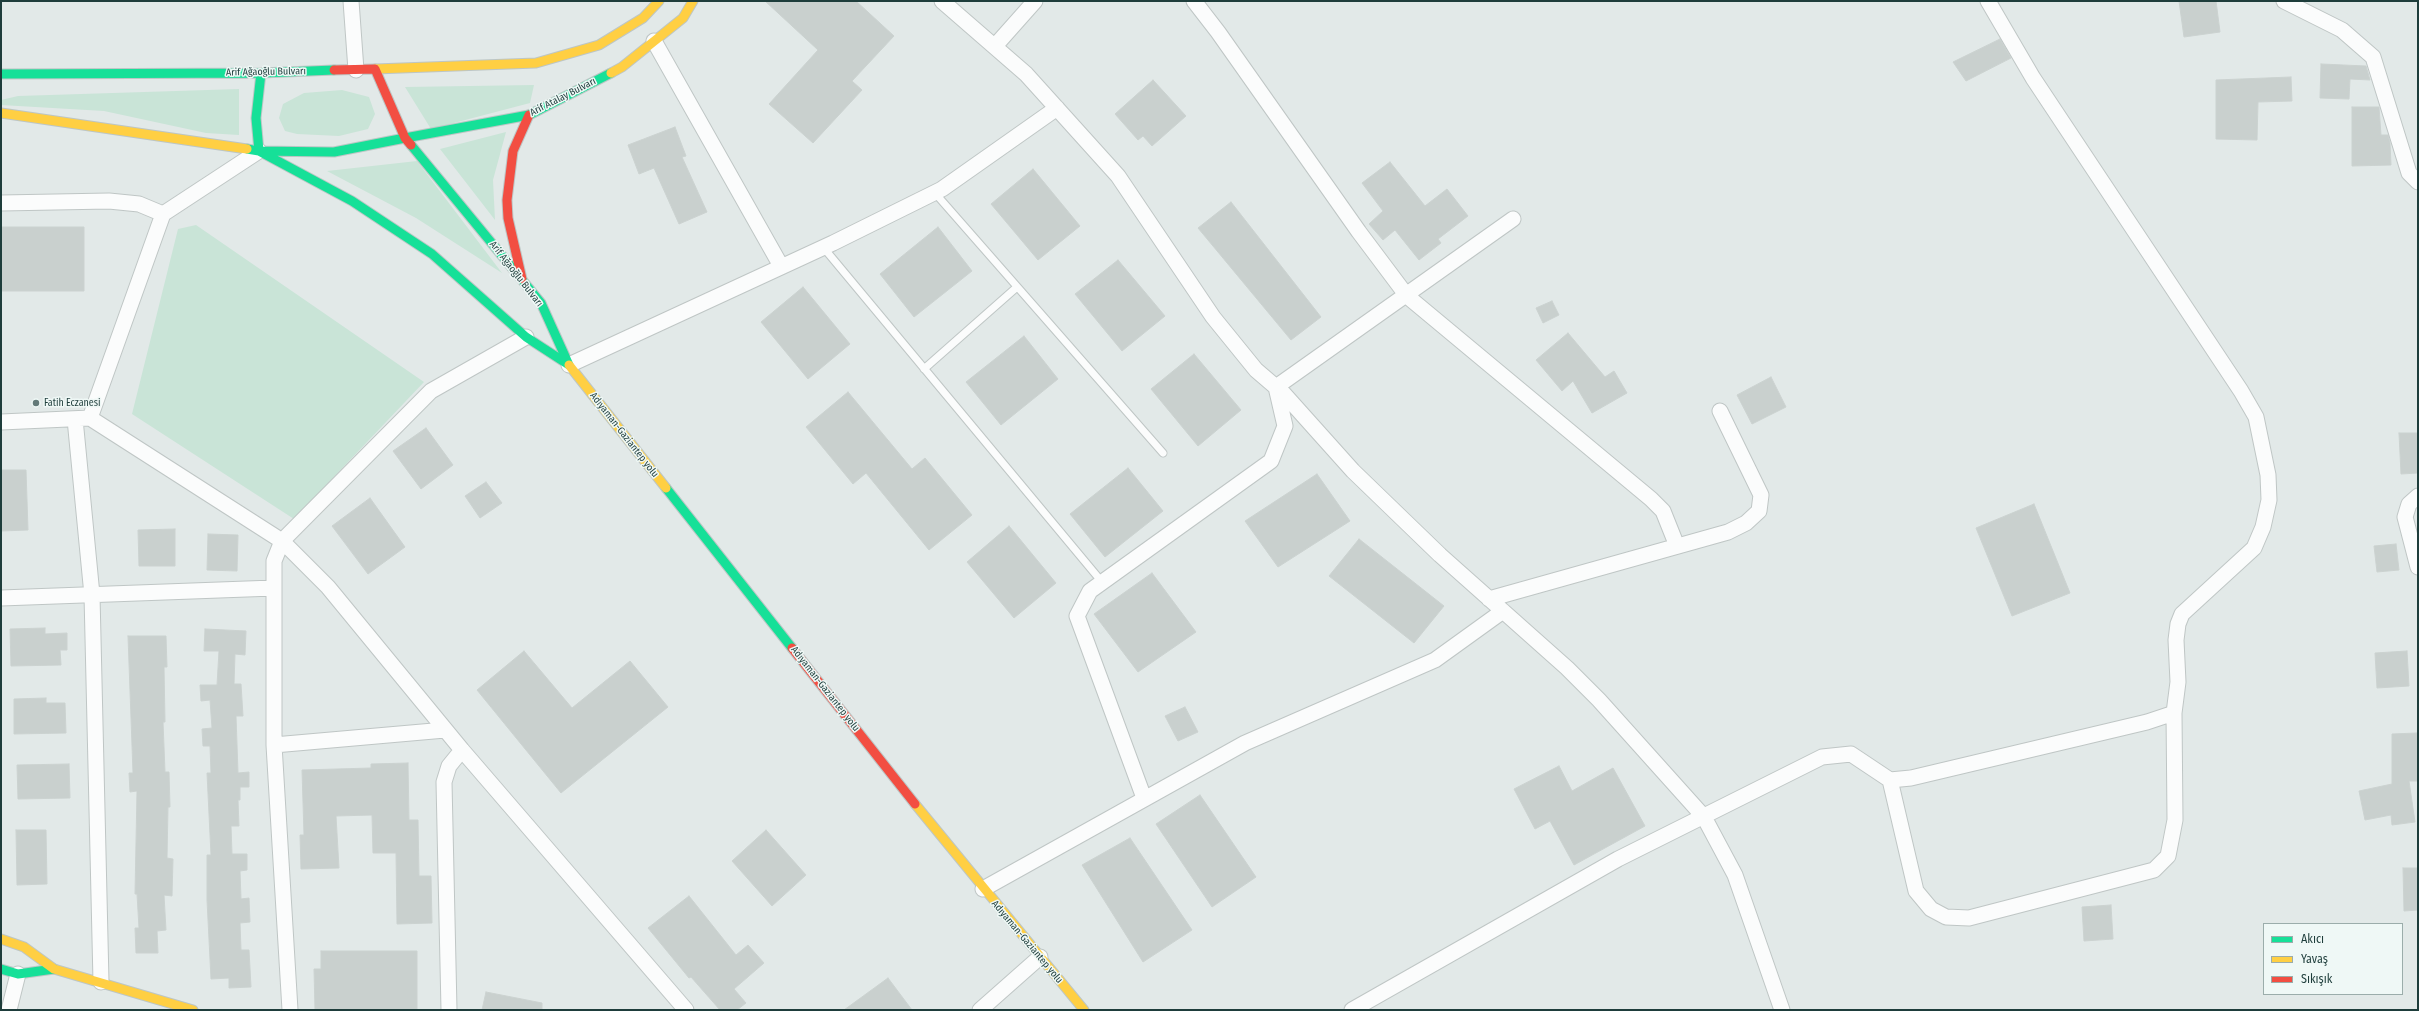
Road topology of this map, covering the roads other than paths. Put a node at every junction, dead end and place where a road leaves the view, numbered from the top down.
1 (351, 1) edge
2 (659, 1) edge
3 (693, 1) edge
4 (942, 1) edge
5 (1035, 1) edge
6 (1194, 1) edge
7 (1988, 1) edge
8 (2284, 1) edge
9 (654, 41) junction
10 (995, 46) junction
11 (375, 69) junction
12 (356, 70) junction
13 (261, 73) junction
14 (1, 74) edge
15 (1057, 108) junction
16 (1, 113) edge
17 (529, 115) junction
18 (405, 138) junction
19 (259, 152) junction
20 (2418, 182) edge
21 (935, 193) junction
22 (1, 203) edge
23 (163, 214) junction
24 (1513, 219) dead end
25 (823, 247) junction
26 (781, 266) junction
27 (522, 279) junction
28 (1017, 287) junction
29 (1407, 296) junction
30 (526, 337) junction
31 (569, 365) junction
32 (924, 369) junction
33 (1276, 387) junction
34 (1720, 411) dead end
35 (90, 418) junction
36 (75, 419) junction
37 (1, 422) edge
38 (1163, 453) dead end
39 (2418, 496) edge
40 (282, 541) junction
41 (1677, 546) junction
42 (2418, 568) edge
43 (1102, 582) junction
44 (274, 588) junction
45 (92, 595) junction
46 (1, 598) edge
47 (1489, 599) junction
48 (1503, 611) junction
49 (2174, 713) junction
50 (445, 730) junction
51 (274, 745) junction
52 (462, 750) junction
53 (1890, 780) junction
54 (1144, 798) junction
55 (1704, 817) junction
56 (983, 889) junction
57 (1, 939) edge
58 (1040, 956) junction
59 (1, 969) edge
60 (54, 969) junction
61 (18, 974) junction
62 (101, 982) junction
63 (8, 1010) edge
64 (193, 1010) edge
65 (290, 1010) edge
66 (449, 1010) edge
67 (686, 1010) edge
68 (980, 1010) edge
69 (1084, 1010) edge
70 (1352, 1010) edge
71 (1782, 1010) edge

1 - 12 street
2 - 11 main road
3 - 9 main road, Arif Atalay Bulvarı
4 - 10 street
5 - 10 street
6 - 29 street
7 - 49 street
8 - 20 street
9 - 17 main road, Arif Atalay Bulvarı
9 - 26 street
10 - 15 street
11 - 12 main road, Arif Ağaoğlu Bulvarı
11 - 18 main road, Arif Ağaoğlu Bulvarı
12 - 13 main road, Arif Ağaoğlu Bulvarı
13 - 14 main road, Arif Ağaoğlu Bulvarı
13 - 19 main road
15 - 21 street
15 - 33 street
16 - 19 main road
17 - 18 main road, Arif Atalay Bulvarı
17 - 27 main road
18 - 19 main road, Arif Atalay Bulvarı
18 - 27 main road, Arif Ağaoğlu Bulvarı
19 - 23 street
19 - 30 main road
21 - 25 street
21 - 28 lane
22 - 23 street
23 - 35 street
24 - 29 street
25 - 26 street
25 - 32 lane
26 - 31 street
27 - 31 main road, Arif Ağaoğlu Bulvarı
28 - 32 lane
28 - 38 lane
29 - 33 street
29 - 41 street
30 - 31 main road
30 - 40 street
31 - 56 main road, Adıyaman-Gaziantep yolu
32 - 43 lane
33 - 43 street
33 - 47 street
34 - 41 street
35 - 36 street
35 - 40 street
36 - 37 street
36 - 45 street
39 - 42 street
40 - 44 street
40 - 50 street
41 - 47 street
43 - 54 street
44 - 45 street
44 - 51 street
45 - 46 street
45 - 62 street
47 - 48 street
48 - 54 street
48 - 55 street
49 - 53 street
49 - 53 street
50 - 51 street
50 - 52 street
51 - 65 street
52 - 66 street
52 - 67 street
53 - 55 street
54 - 56 street
55 - 70 street
55 - 71 street
56 - 58 main road, Adıyaman-Gaziantep yolu
57 - 60 main road
58 - 68 street
58 - 69 main road, Adıyaman-Gaziantep yolu
59 - 61 main road
60 - 61 main road
60 - 62 main road
61 - 63 street
62 - 64 main road

